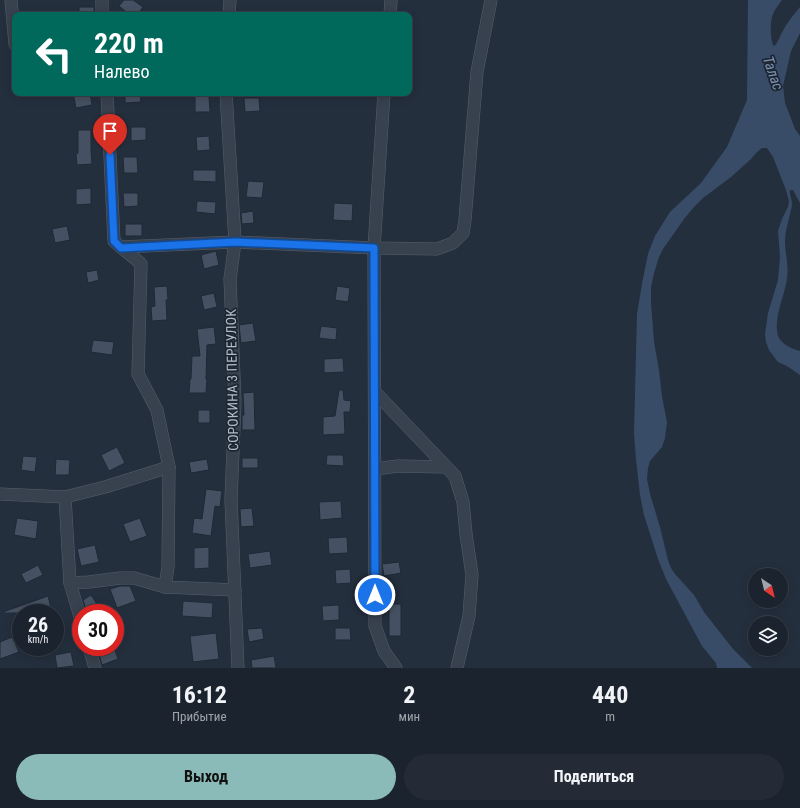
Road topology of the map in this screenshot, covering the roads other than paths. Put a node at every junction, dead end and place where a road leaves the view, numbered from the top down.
1 (11, 0) edge
2 (102, 0) edge
3 (230, 0) edge
4 (391, 0) edge
5 (490, 0) edge
6 (12, 12) edge
7 (102, 12) edge
8 (229, 12) edge
9 (390, 12) edge
10 (107, 96) edge
11 (226, 96) edge
12 (384, 96) edge
13 (235, 242) junction
14 (121, 248) junction
15 (374, 248) junction
16 (375, 392) junction
17 (168, 467) junction
18 (446, 467) junction
19 (375, 469) junction
20 (0, 494) edge
21 (65, 497) junction
22 (70, 583) junction
23 (164, 588) junction
24 (235, 590) junction
25 (76, 604) edge
26 (92, 656) edge
27 (95, 668) edge
28 (238, 668) edge
29 (396, 668) edge
30 (457, 668) edge

1 - 6 street
2 - 7 street
3 - 8 street
4 - 9 street
5 - 15 street
10 - 14 street
11 - 13 street, СОРОКИНА 3 ПЕРЕУЛОК
12 - 15 street
13 - 14 street
13 - 15 street
13 - 24 street, СОРОКИНА 3 ПЕРЕУЛОК
14 - 17 street
15 - 16 street
16 - 18 street
16 - 19 street
17 - 21 street
17 - 23 street
18 - 19 street
18 - 30 street
19 - 29 street
20 - 21 street
21 - 22 street
22 - 23 street
22 - 25 street
23 - 24 street
24 - 28 street, СОРОКИНА 3 ПЕРЕУЛОК
26 - 27 street

